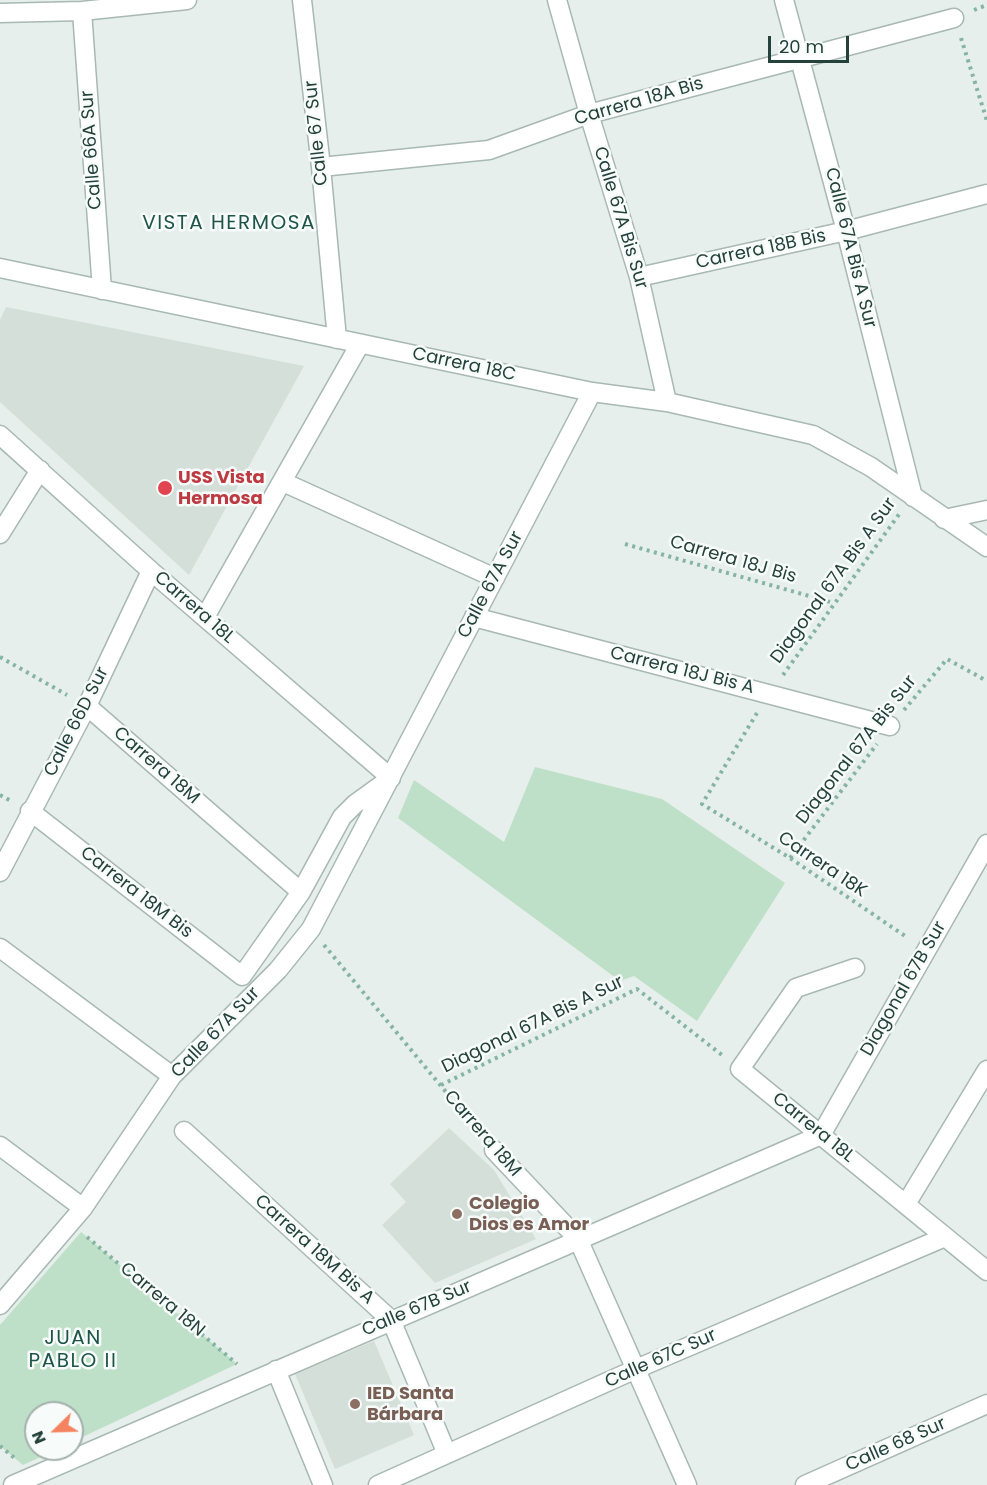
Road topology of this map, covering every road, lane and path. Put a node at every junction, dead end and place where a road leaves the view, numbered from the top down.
1 (187, 0) edge
2 (302, 0) edge
3 (558, 0) edge
4 (784, 0) edge
5 (82, 10) junction
6 (0, 13) edge
7 (954, 18) joint
8 (801, 57) junction
9 (589, 114) junction
10 (987, 121) edge
11 (321, 167) junction
12 (987, 194) edge
13 (846, 231) junction
14 (0, 268) edge
15 (639, 277) junction
16 (102, 290) junction
17 (337, 339) junction
18 (360, 344) junction
19 (592, 392) junction
20 (667, 402) junction
21 (0, 435) edge
22 (40, 470) junction
23 (283, 482) junction
24 (912, 497) junction
25 (987, 510) edge
26 (945, 519) junction
27 (0, 534) edge
28 (625, 544) dead end
29 (987, 547) edge
30 (151, 571) junction
31 (495, 578) junction
32 (834, 603) junction
33 (205, 617) junction
34 (474, 617) junction
35 (0, 657) edge
36 (987, 681) edge
37 (769, 693) junction
38 (87, 706) junction
39 (890, 726) junction
40 (391, 778) junction
41 (702, 804) joint
42 (30, 811) junction
43 (987, 844) edge
44 (790, 858) junction
45 (0, 872) edge
46 (301, 892) junction
47 (311, 929) junction
48 (0, 948) edge
49 (926, 951) junction
50 (855, 968) dead end
51 (242, 976) joint
52 (740, 1069) junction
53 (987, 1070) edge
54 (172, 1076) junction
55 (441, 1085) junction
56 (184, 1131) dead end
57 (821, 1135) junction
58 (0, 1146) edge
59 (494, 1150) joint
60 (906, 1204) junction
61 (83, 1208) junction
62 (70, 1223) junction
63 (945, 1237) junction
64 (578, 1239) junction
65 (987, 1270) edge
66 (0, 1305) edge
67 (391, 1320) junction
68 (636, 1369) junction
69 (276, 1370) junction
70 (252, 1380) junction
71 (987, 1404) edge
72 (447, 1454) junction
73 (384, 1484) edge
74 (13, 1485) edge
75 (323, 1485) edge
76 (687, 1485) edge
77 (804, 1485) edge

1 - 5 street
2 - 11 street, Calle 67 Sur
3 - 9 street, Calle 67A Bis Sur
4 - 8 street, Calle 67A Bis A Sur
5 - 6 street
5 - 16 street, Calle 66A Sur
7 - 8 street, Carrera 18A Bis
7 - 10 path
8 - 9 street, Carrera 18A Bis
8 - 13 street, Calle 67A Bis A Sur
9 - 11 street, Carrera 18A Bis
9 - 15 street, Calle 67A Bis Sur
11 - 17 street, Calle 67 Sur
12 - 13 street, Carrera 18B Bis
13 - 15 street, Carrera 18B Bis
13 - 24 street, Calle 67A Bis A Sur
14 - 16 street, Carrera 18C
15 - 20 street, Calle 67A Bis Sur
16 - 17 street, Carrera 18C
17 - 18 street, Carrera 18C
18 - 19 street, Carrera 18C
18 - 23 street
19 - 20 street, Carrera 18C
19 - 31 street, Calle 67A Sur
20 - 24 street, Carrera 18C
21 - 22 street, Carrera 18L
22 - 27 street
22 - 30 street, Carrera 18L
23 - 31 street
23 - 33 street
24 - 26 street, Carrera 18C
24 - 32 path, Diagonal 67A Bis A Sur
25 - 26 street
26 - 29 street, Carrera 18C
28 - 32 path, Carrera 18J Bis
30 - 33 street, Carrera 18L
30 - 38 street, Calle 66D Sur
31 - 34 street, Calle 67A Sur
32 - 37 path, Diagonal 67A Bis A Sur
33 - 40 street, Carrera 18L
34 - 37 street, Carrera 18J Bis A
34 - 40 street, Calle 67A Sur
35 - 38 path
36 - 39 path, Diagonal 67A Bis Sur
37 - 39 street, Carrera 18J Bis A
37 - 41 path, Diagonal 67A Bis A Sur
38 - 42 street, Calle 66D Sur
38 - 46 street, Carrera 18M
39 - 44 path, Diagonal 67A Bis Sur
40 - 46 street, Calle 67A Sur
40 - 47 street, Calle 67A Sur
41 - 44 path, Carrera 18K
42 - 45 street, Calle 66D Sur
42 - 51 street, Carrera 18M Bis
43 - 49 street, Diagonal 67B Sur
44 - 49 path, Carrera 18K
46 - 51 street, Calle 67A Sur
47 - 54 street, Calle 67A Sur
47 - 55 path, Carrera 18M
48 - 54 street
49 - 57 street, Diagonal 67B Sur
50 - 52 street
52 - 55 path, Diagonal 67A Bis A Sur
52 - 57 street, Carrera 18L
53 - 60 street
54 - 61 street, Calle 67A Sur
55 - 59 path, Carrera 18M
56 - 67 street, Carrera 18M Bis A
57 - 60 street, Carrera 18L
57 - 64 street, Calle 67B Sur
58 - 61 street
59 - 64 street, Carrera 18M
60 - 63 street, Carrera 18L
61 - 62 street, Calle 67A Sur
62 - 66 street, Calle 67A Sur
62 - 70 path, Carrera 18N
63 - 65 street, Carrera 18L
63 - 68 street, Calle 67C Sur
64 - 67 street, Calle 67B Sur
64 - 68 street, Carrera 18M
67 - 69 street, Calle 67B Sur
67 - 72 street, Carrera 18M Bis A
68 - 72 street, Calle 67C Sur
68 - 76 street, Carrera 18M
69 - 70 street, Calle 67B Sur
69 - 75 street
70 - 74 street, Calle 67B Sur
71 - 77 street, Calle 68 Sur
72 - 73 street, Calle 67C Sur

